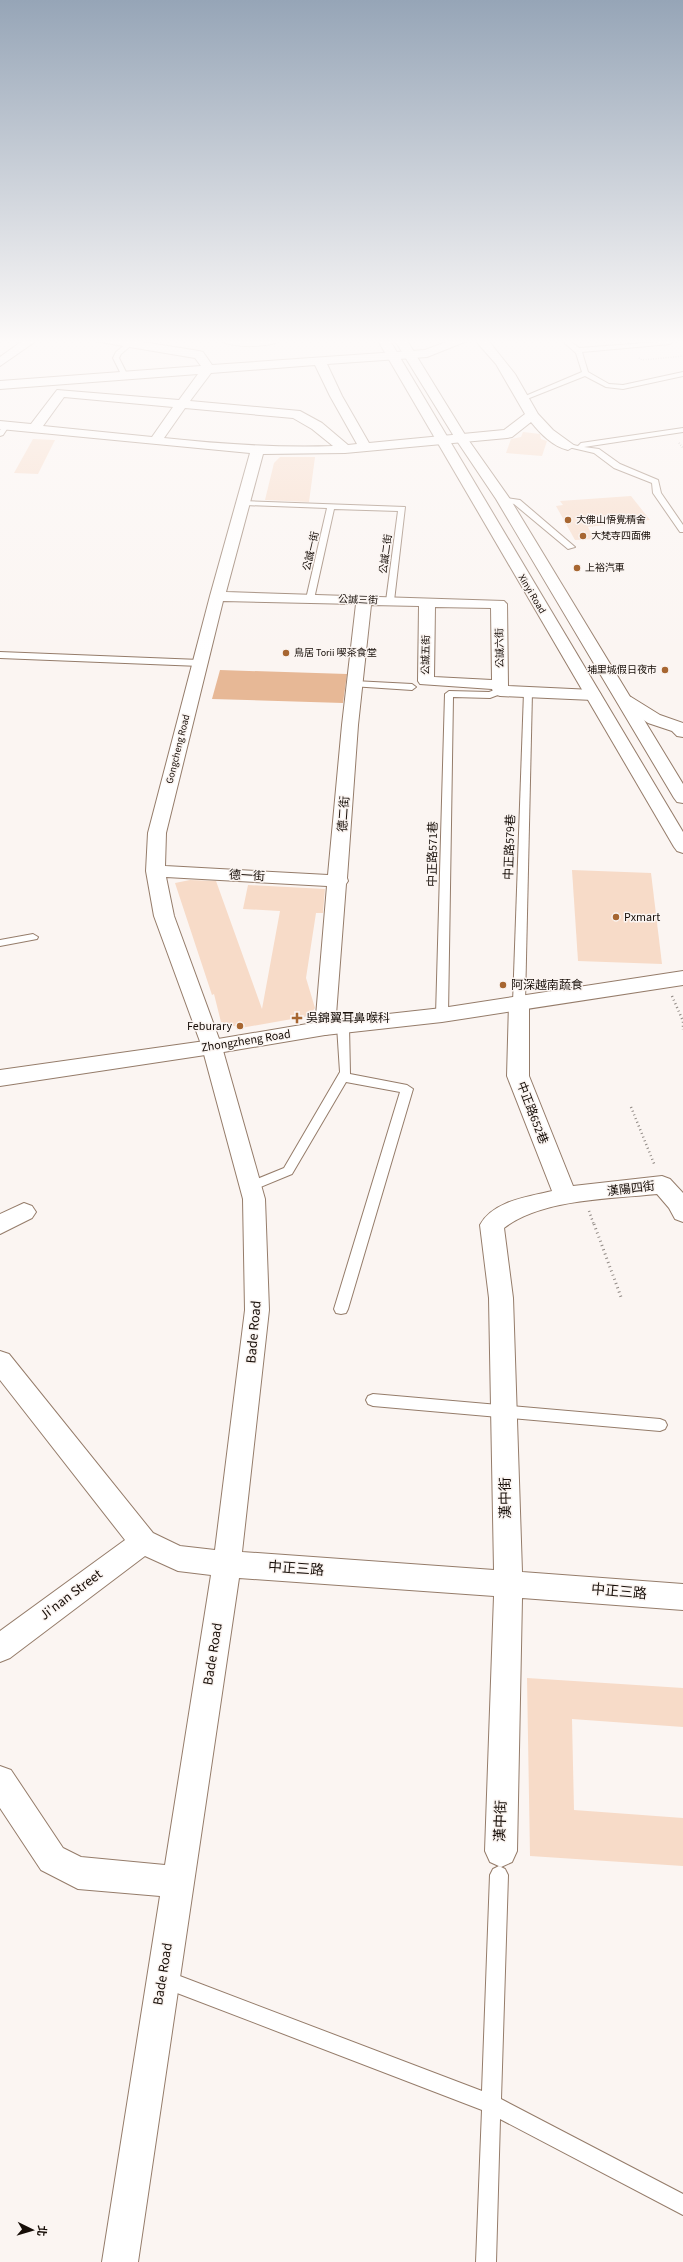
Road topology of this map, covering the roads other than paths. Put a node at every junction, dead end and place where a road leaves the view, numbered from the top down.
1 (196, 445) edge
2 (340, 445) edge
3 (388, 445) edge
4 (444, 445) edge
5 (466, 445) edge
6 (563, 445) edge
7 (582, 445) edge
8 (568, 446) junction
9 (365, 447) joint
10 (345, 449) junction
11 (258, 450) junction
12 (503, 499) junction
13 (245, 503) junction
14 (331, 507) junction
15 (683, 530) edge
16 (571, 547) dead end
17 (217, 596) junction
18 (310, 599) junction
19 (364, 600) junction
20 (390, 601) junction
21 (427, 602) junction
22 (499, 604) joint
23 (592, 647) junction
24 (566, 650) junction
25 (0, 654) edge
26 (200, 664) junction
27 (354, 684) junction
28 (412, 687) dead end
29 (500, 688) junction
30 (528, 692) junction
31 (593, 695) junction
32 (625, 700) junction
33 (683, 732) edge
34 (683, 798) edge
35 (683, 847) edge
36 (155, 871) junction
37 (339, 881) junction
38 (33, 937) dead end
39 (0, 943) edge
40 (674, 979) edge
41 (519, 1003) junction
42 (442, 1015) junction
43 (334, 1027) junction
44 (212, 1047) junction
45 (343, 1077) junction
46 (0, 1078) edge
47 (250, 1186) junction
48 (573, 1195) junction
49 (24, 1212) dead end
50 (683, 1213) edge
51 (0, 1225) edge
52 (341, 1309) dead end
53 (0, 1361) edge
54 (373, 1400) dead end
55 (504, 1411) junction
56 (660, 1425) dead end
57 (143, 1542) junction
58 (226, 1564) junction
59 (508, 1583) junction
60 (683, 1597) edge
61 (0, 1648) edge
62 (0, 1781) edge
63 (500, 1863) joint
64 (177, 1882) junction
65 (162, 1978) junction
66 (493, 2105) junction
67 (683, 2205) edge
68 (120, 2262) edge
69 (486, 2262) edge

1 - 11 street
2 - 10 street
3 - 9 street
4 - 24 street, Xinyi Road
5 - 12 street
6 - 8 street
7 - 8 lane
8 - 15 lane
9 - 10 street
10 - 11 street
11 - 13 street, Gongcheng Road
12 - 16 lane
12 - 23 street
13 - 14 lane
13 - 17 street, Gongcheng Road
14 - 18 lane, 公誠一街
14 - 20 lane, 公誠二街
17 - 18 street, 公誠三街
17 - 26 street, Gongcheng Road
18 - 19 street, 公誠三街
19 - 20 street, 公誠三街
19 - 27 street, 德二街
20 - 21 street, 公誠三街
21 - 22 street, 公誠三街
21 - 29 street, 公誠五街
22 - 29 street, 公誠六街
23 - 24 street
23 - 32 street
24 - 31 street, Xinyi Road
25 - 26 lane
26 - 36 street, Gongcheng Road
27 - 28 lane
27 - 37 street, 德二街
29 - 30 street
29 - 42 lane, 中正路571巷
30 - 31 street
30 - 41 lane, 中正路579巷
31 - 35 street, Xinyi Road
32 - 33 street
32 - 34 street
36 - 37 street, 德一街
36 - 44 street, Gongcheng Road
37 - 43 street, 德二街
38 - 39 lane
40 - 41 street, Zhongzheng Road
41 - 42 street, Zhongzheng Road
41 - 48 street, 中正路652巷
42 - 43 street, Zhongzheng Road
43 - 44 street, Zhongzheng Road
43 - 45 lane
44 - 46 street, Zhongzheng Road
44 - 47 street, Bade Road
45 - 47 lane
45 - 52 lane
47 - 58 street, Bade Road
48 - 50 street, 漢陽四街
48 - 55 street, 漢中街
49 - 51 street
53 - 57 street, 中正三路
54 - 55 lane
55 - 56 lane
55 - 59 street, 漢中街
57 - 58 street, 中正三路
57 - 61 street, Ji'nan Street
58 - 59 street, 中正三路
58 - 64 street, Bade Road
59 - 60 street, 中正三路
59 - 63 street, 漢中街
62 - 64 street
63 - 66 lane
64 - 65 street, Bade Road
65 - 66 lane
65 - 68 street, Bade Road
66 - 67 lane
66 - 69 lane

